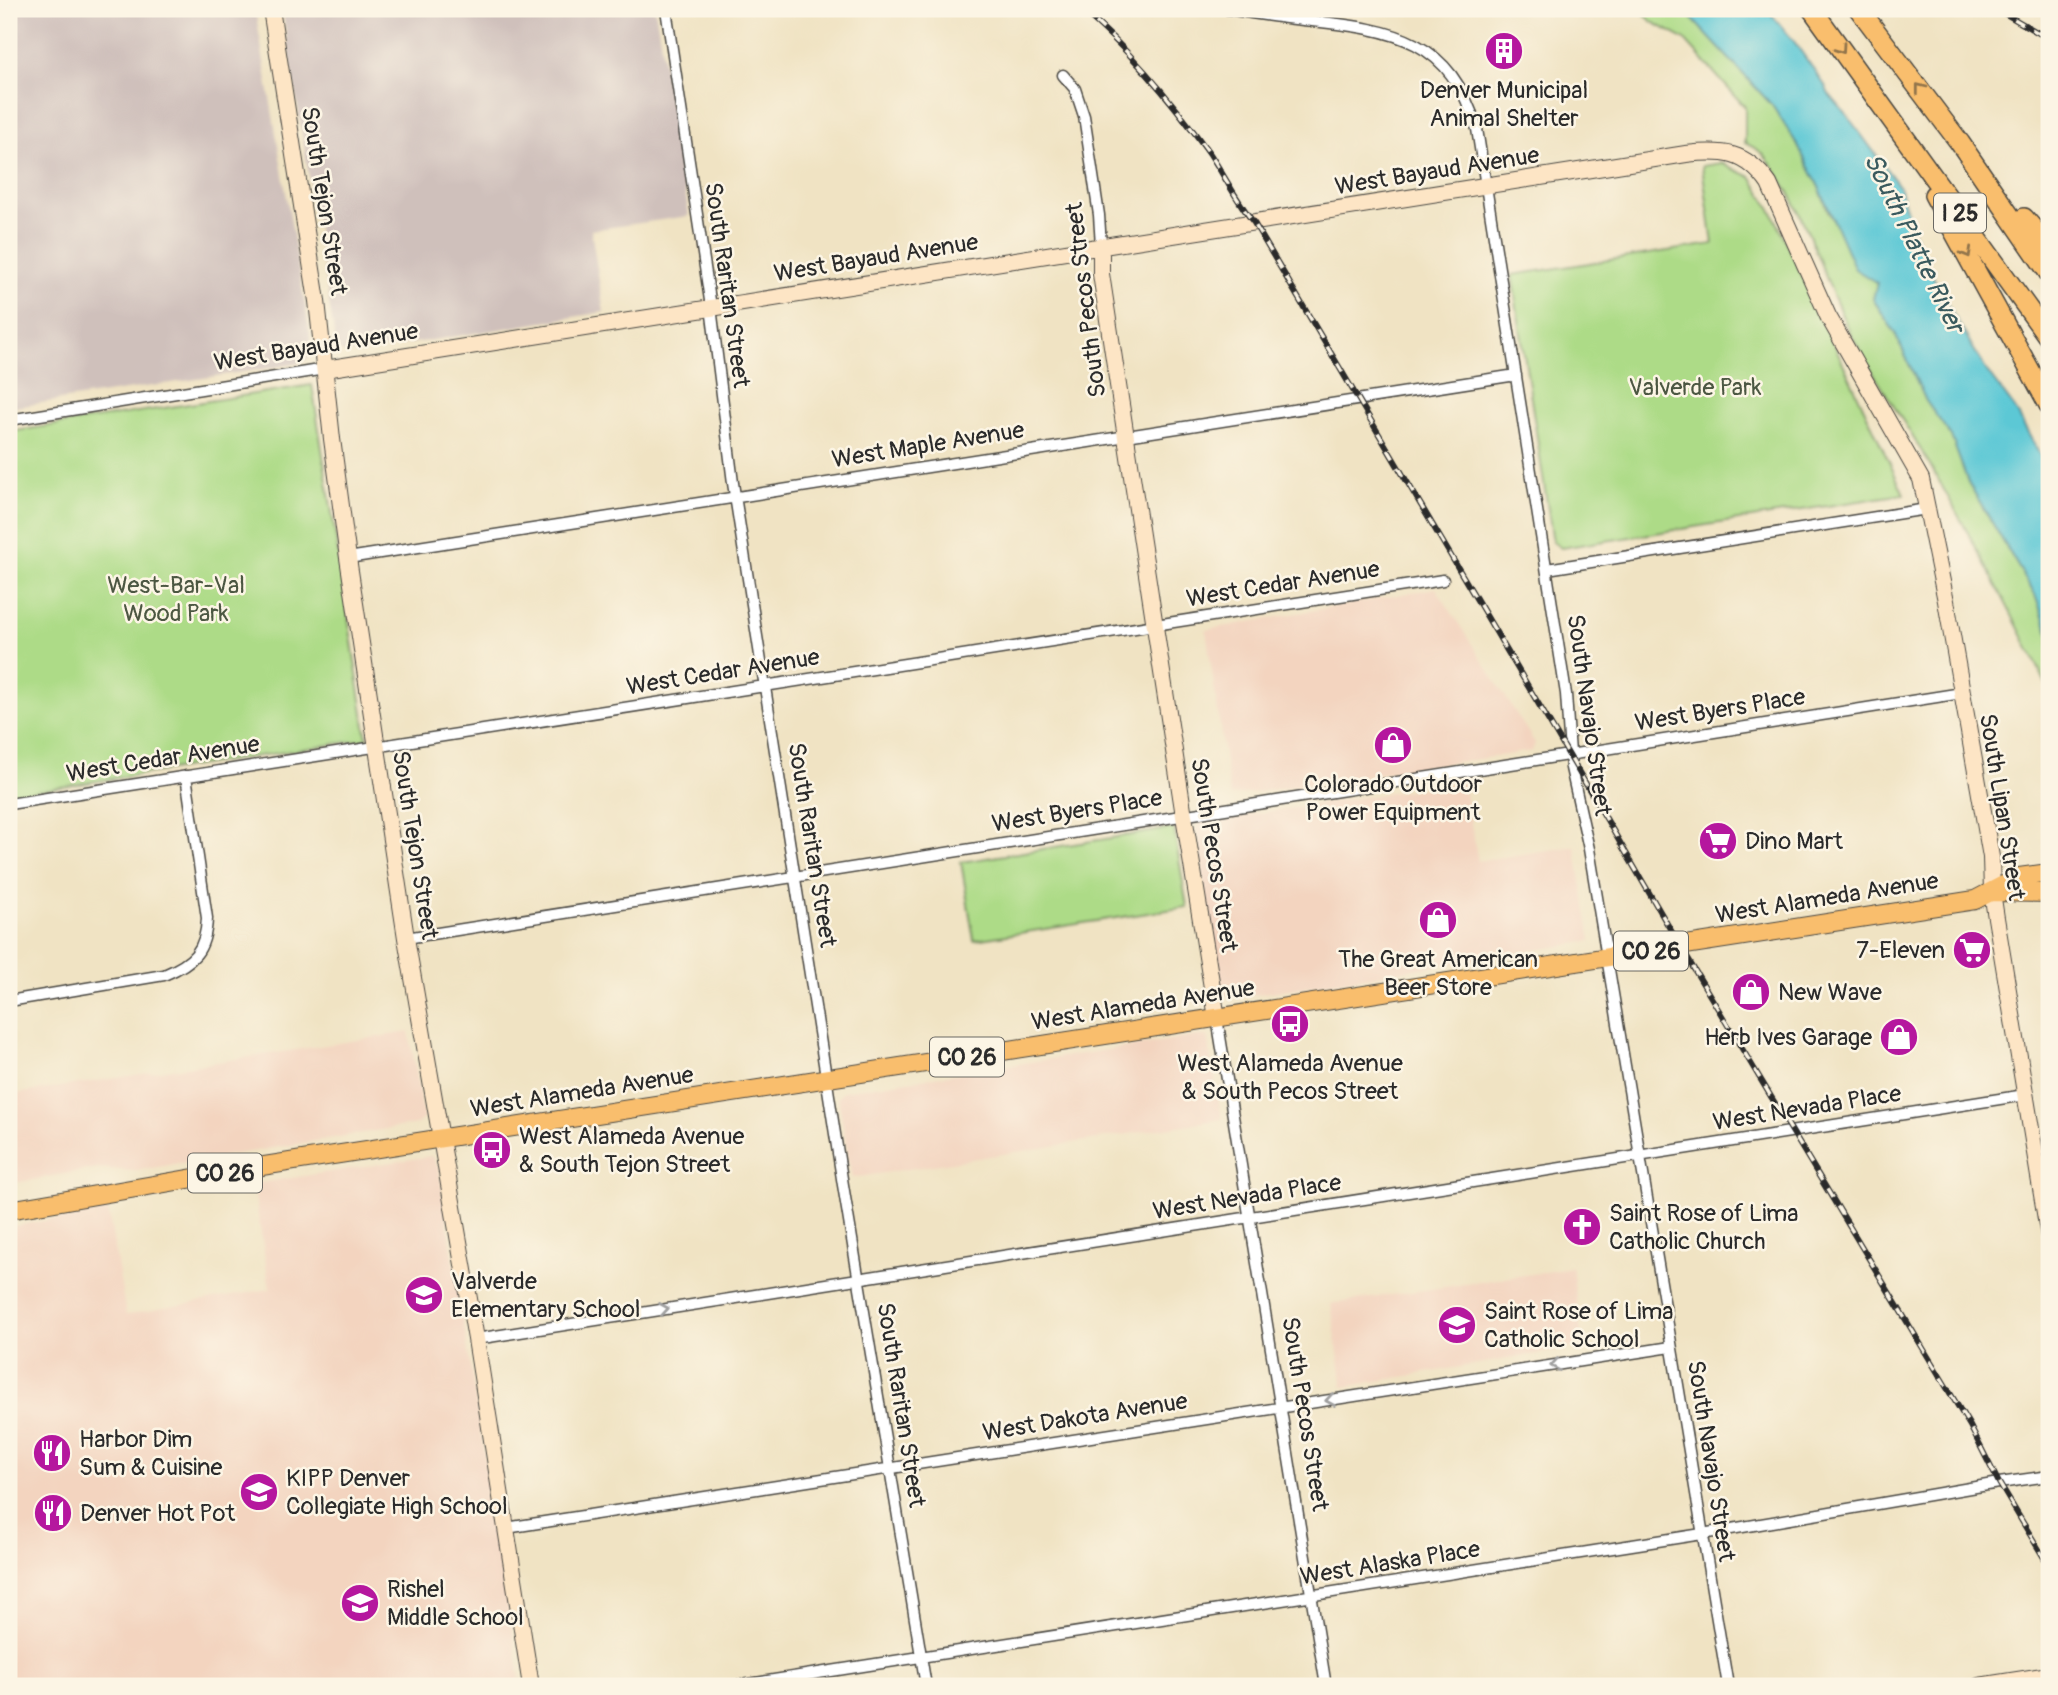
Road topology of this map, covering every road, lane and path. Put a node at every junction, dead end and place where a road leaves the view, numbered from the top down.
1 (271, 9) edge
2 (666, 9) edge
3 (1227, 9) edge
4 (1811, 9) edge
5 (1859, 9) edge
6 (1063, 75) dead end
7 (1870, 89) junction
8 (1960, 143) junction
9 (1750, 163) joint
10 (1485, 186) junction
11 (1101, 246) junction
12 (2049, 247) edge
13 (2049, 273) edge
14 (710, 307) junction
15 (2049, 338) edge
16 (326, 369) junction
17 (1516, 375) junction
18 (2049, 405) edge
19 (9, 419) edge
20 (1126, 435) junction
21 (735, 496) junction
22 (1927, 509) junction
23 (348, 558) junction
24 (1547, 569) junction
25 (1443, 580) dead end
26 (1154, 625) junction
27 (765, 686) junction
28 (1962, 693) junction
29 (377, 747) junction
30 (1569, 755) junction
31 (186, 776) junction
32 (9, 804) edge
33 (1184, 816) junction
34 (2049, 873) edge
35 (796, 876) junction
36 (1992, 892) junction
37 (2049, 893) edge
38 (406, 938) junction
39 (1607, 958) junction
40 (9, 1001) edge
41 (1217, 1018) junction
42 (827, 1079) junction
43 (2025, 1095) junction
44 (441, 1139) junction
45 (1639, 1156) junction
46 (9, 1210) edge
47 (1249, 1218) junction
48 (2049, 1237) edge
49 (859, 1279) junction
50 (475, 1339) junction
51 (1671, 1347) junction
52 (1281, 1408) junction
53 (891, 1469) junction
54 (2049, 1476) edge
55 (506, 1528) junction
56 (1702, 1534) junction
57 (1312, 1596) junction
58 (921, 1658) junction
59 (2049, 1675) edge
60 (531, 1686) edge
61 (736, 1686) edge
62 (926, 1686) edge
63 (1326, 1686) edge
64 (1728, 1686) edge
65 (1979, 1686) edge

1 - 16 street, South Tejon Street
2 - 14 street, South Raritan Street
3 - 10 street, South Navajo Street
4 -> 7 highway, I 25
8 -> 5 highway, I 25
6 - 11 street, South Pecos Street
7 - 15 highway, I 25
7 -> 18 highway
8 - 12 highway
8 - 13 highway, I 25
9 - 10 street, West Bayaud Avenue
9 - 22 street, South Lipan Street
10 - 11 street, West Bayaud Avenue
10 - 17 street, South Navajo Street
11 - 14 street, West Bayaud Avenue
11 - 20 street, South Pecos Street
14 - 16 street, West Bayaud Avenue
14 - 21 street, South Raritan Street
16 - 19 street, West Bayaud Avenue
16 - 23 street, South Tejon Street
17 - 20 street, West Maple Avenue
17 - 24 street, South Navajo Street
20 - 21 street, West Maple Avenue
20 - 26 street, South Pecos Street
21 - 23 street, West Maple Avenue
21 - 27 street, South Raritan Street
22 - 24 street
22 - 28 street, South Lipan Street
23 - 29 street, South Tejon Street
24 - 30 street, South Navajo Street
25 - 26 street, West Cedar Avenue
26 - 27 street, West Cedar Avenue
26 - 33 street, South Pecos Street
27 - 29 street, West Cedar Avenue
27 - 35 street, South Raritan Street
28 - 30 street, West Byers Place
28 - 36 street, South Lipan Street
29 - 31 street, West Cedar Avenue
29 - 38 street, South Tejon Street
30 - 33 street, West Byers Place
30 - 39 street, South Navajo Street
31 - 32 street, West Cedar Avenue
31 - 40 street
33 - 35 street, West Byers Place
33 - 41 street, South Pecos Street
34 - 36 main road, West Alameda Avenue / CO 26
35 - 38 street, West Byers Place
35 - 42 street, South Raritan Street
36 - 37 main road, West Alameda Avenue / CO 26
36 - 39 main road, West Alameda Avenue / CO 26
36 - 43 street, South Lipan Street
38 - 44 street, South Tejon Street
39 - 41 main road, West Alameda Avenue / CO 26
39 - 45 street, South Navajo Street
41 - 42 main road, West Alameda Avenue / CO 26
41 - 47 street, South Pecos Street
42 - 44 main road, West Alameda Avenue / CO 26
42 - 49 street, South Raritan Street
43 - 45 street, West Nevada Place
43 - 48 street, South Lipan Street
44 - 46 main road, West Alameda Avenue / CO 26
44 - 50 street, South Tejon Street
45 - 47 street, West Nevada Place
45 - 51 street, South Navajo Street
47 - 49 street, West Nevada Place
47 - 52 street, South Pecos Street
50 -> 49 street, West Nevada Place
49 - 53 street, South Raritan Street
50 - 55 street, South Tejon Street
51 -> 52 street, West Dakota Avenue
51 - 56 street, South Navajo Street
52 - 53 street, West Dakota Avenue
52 - 57 street, South Pecos Street
53 - 55 street, West Dakota Avenue
53 - 58 street, South Raritan Street
54 - 56 street, West Alaska Place
55 - 60 street, South Tejon Street
56 - 57 street, West Alaska Place
56 - 64 street, South Navajo Street
57 - 58 street, West Alaska Place
57 - 63 street, South Pecos Street
58 - 61 street, West Alaska Place
58 - 62 street, South Raritan Street
59 - 65 street

